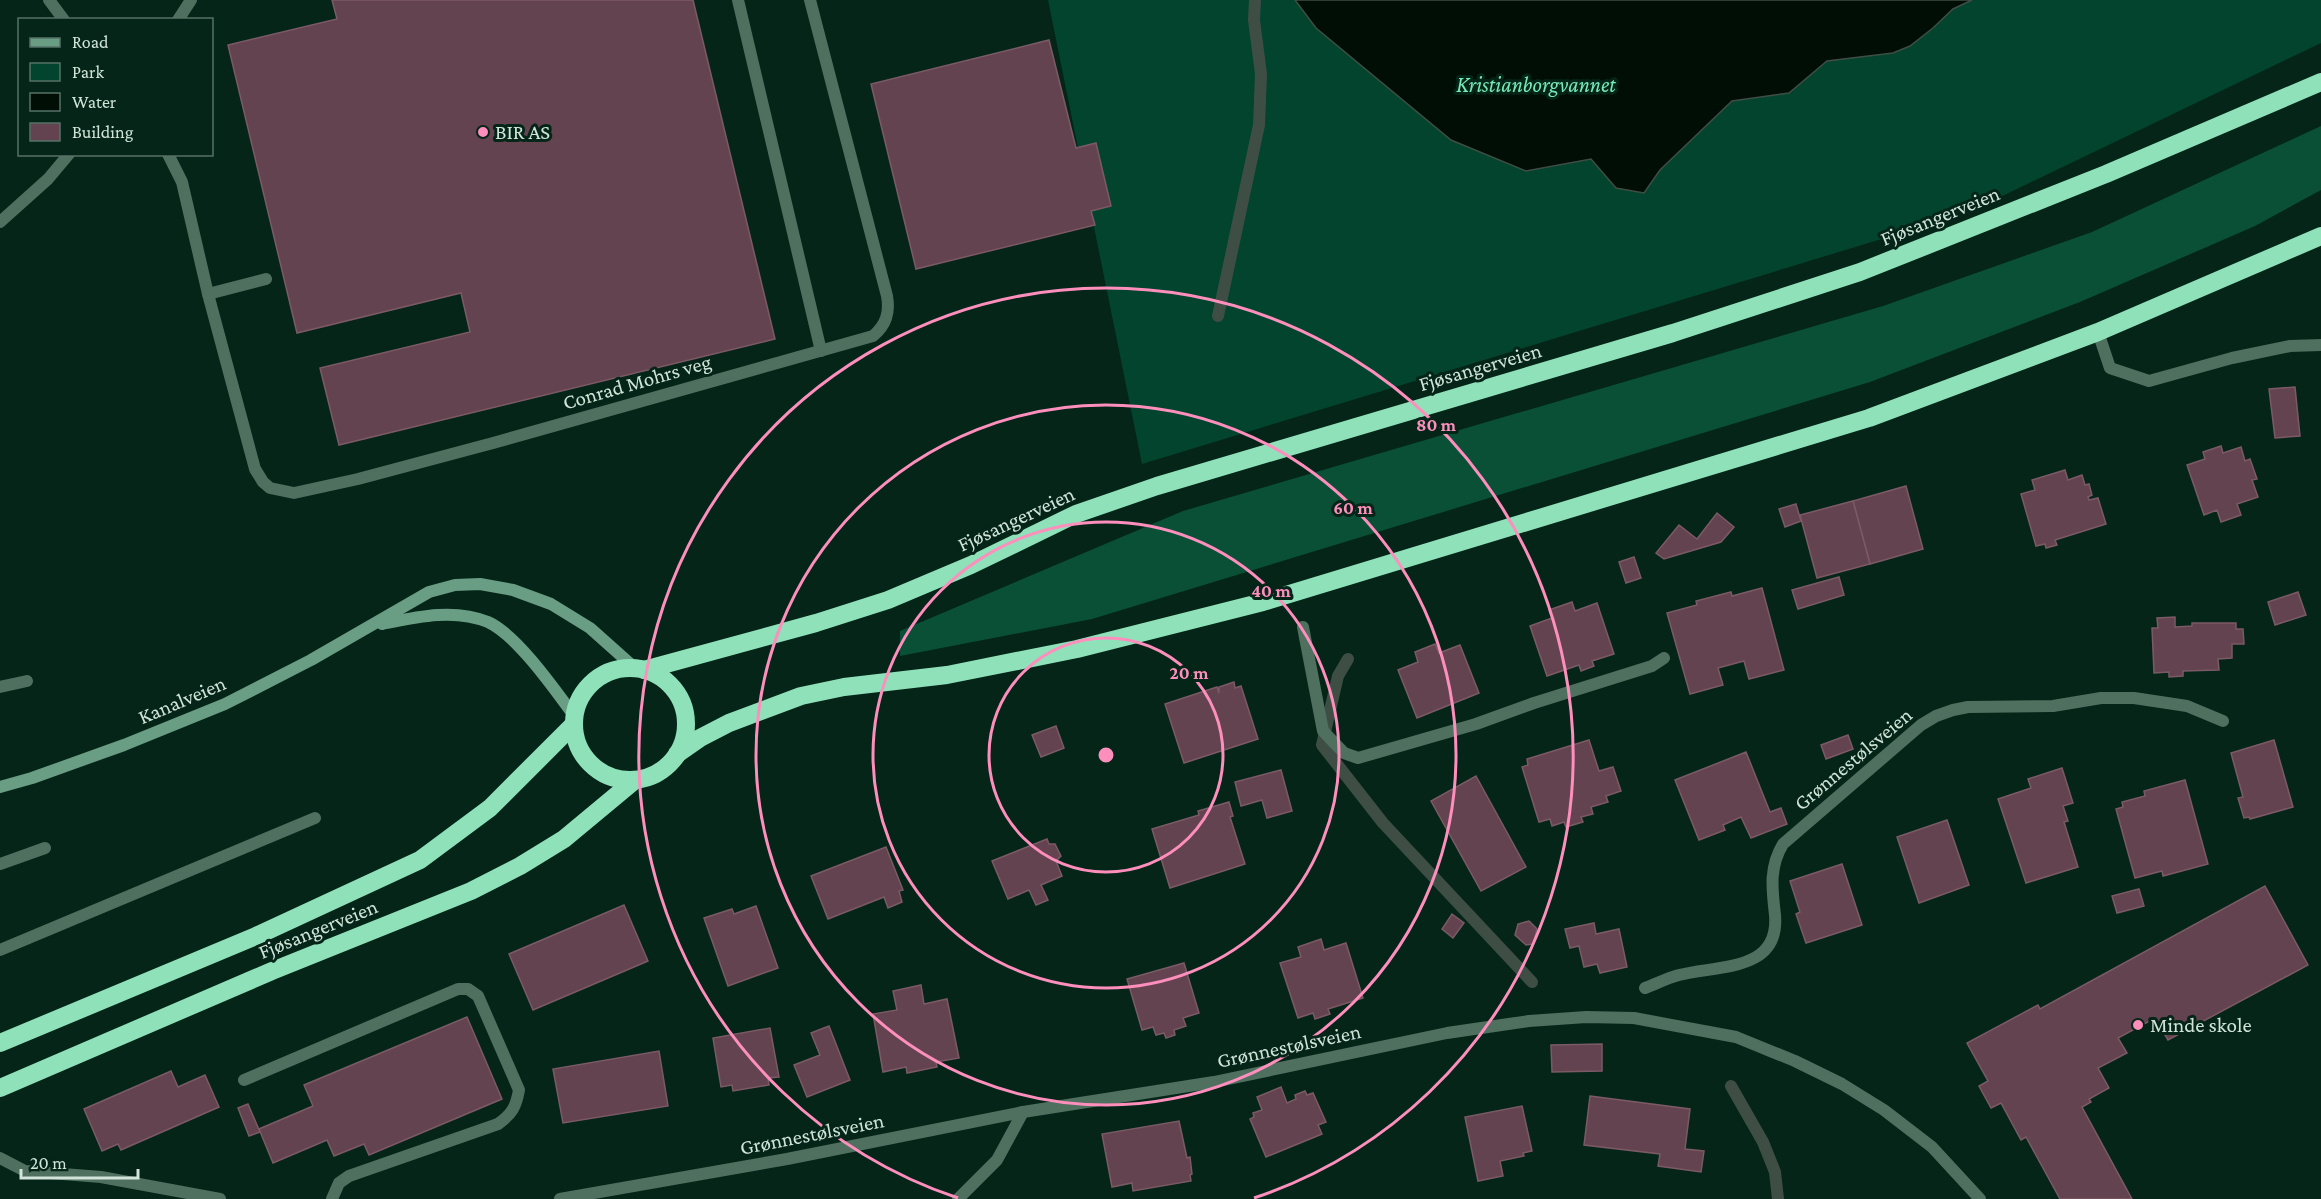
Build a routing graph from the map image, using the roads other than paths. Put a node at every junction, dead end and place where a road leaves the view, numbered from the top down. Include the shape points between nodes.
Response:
1 (49, 0) edge
2 (191, 0) edge
3 (738, 0) edge
4 (810, 0) edge
5 (62, 18) edge
6 (179, 18) edge
7 (2321, 82) edge
8 (67, 156) edge
9 (169, 156) edge
10 (0, 222) edge
11 (2321, 236) edge
12 (266, 279) dead end
13 (208, 294) junction
14 (2098, 332) junction
15 (2321, 345) edge
16 (821, 351) junction
17 (369, 627) junction
18 (1303, 627) dead end
19 (1664, 658) dead end
20 (640, 670) junction
21 (27, 681) dead end
22 (0, 687) edge
23 (575, 721) junction
24 (2223, 721) dead end
25 (677, 754) junction
26 (635, 780) junction
27 (0, 787) edge
28 (315, 818) dead end
29 (45, 848) dead end
30 (0, 864) edge
31 (0, 950) edge
32 (1645, 988) dead end
33 (0, 1043) edge
34 (244, 1080) dead end
35 (0, 1088) edge
36 (1023, 1112) junction
37 (0, 1158) edge
38 (220, 1199) edge
39 (332, 1199) edge
40 (560, 1199) edge
41 (958, 1199) edge
42 (1980, 1199) edge

1 - 5 street
2 - 6 street
3 - 16 street
4 - 16 street, Conrad Mohrs veg via 889,308 886,320 873,336
7 - 20 highway, Fjøsangerveien via 2106,174 1860,272 1673,333 1157,486 1076,514 888,600
8 - 10 street
9 - 13 street, Conrad Mohrs veg via 182,182
11 - 14 highway
12 - 13 street
13 - 16 street, Conrad Mohrs veg via 255,469 270,488 294,493 493,443
14 - 15 street via 2110,368 2149,381 2232,358 2290,346
14 - 25 highway via 1869,418 1263,602 1077,649 947,675 801,696 729,723
17 - 20 main road, Kanalveien via 429,592 480,584 513,590 551,604 590,628
17 - 23 main road, Kanalveien via 422,615 488,622 512,640 544,675
17 - 27 main road, Kanalveien via 225,704 104,752
18 - 19 street via 1323,731 1344,753 1358,758 1476,724 1652,666
20 - 23 highway via 612,672 591,685 578,705
20 - 25 highway via 670,685 684,711 684,741
21 - 22 street
23 - 26 highway via 579,747 592,765 612,776
23 - 33 highway, Fjøsangerveien via 490,808 420,860 256,936
24 - 32 street, Grønnestølsveien via 2187,706 2134,698 2101,698 2054,706 1968,707 1936,716 1893,748 1784,844 1773,867 1776,930 1763,953 1736,965 1678,975
25 - 26 highway via 661,771
26 - 35 highway, Fjøsangerveien via 564,839 471,891
28 - 31 street
29 - 30 street
34 - 39 street via 458,989 468,988 478,996 519,1090 509,1116 498,1124 349,1176 339,1184
36 - 40 street, Grønnestølsveien via 787,1160
36 - 41 street via 997,1160
36 - 42 street, Grønnestølsveien via 1214,1082 1447,1033 1529,1021 1634,1018 1736,1037 1842,1084 1932,1147
37 - 38 street via 25,1171 101,1177

